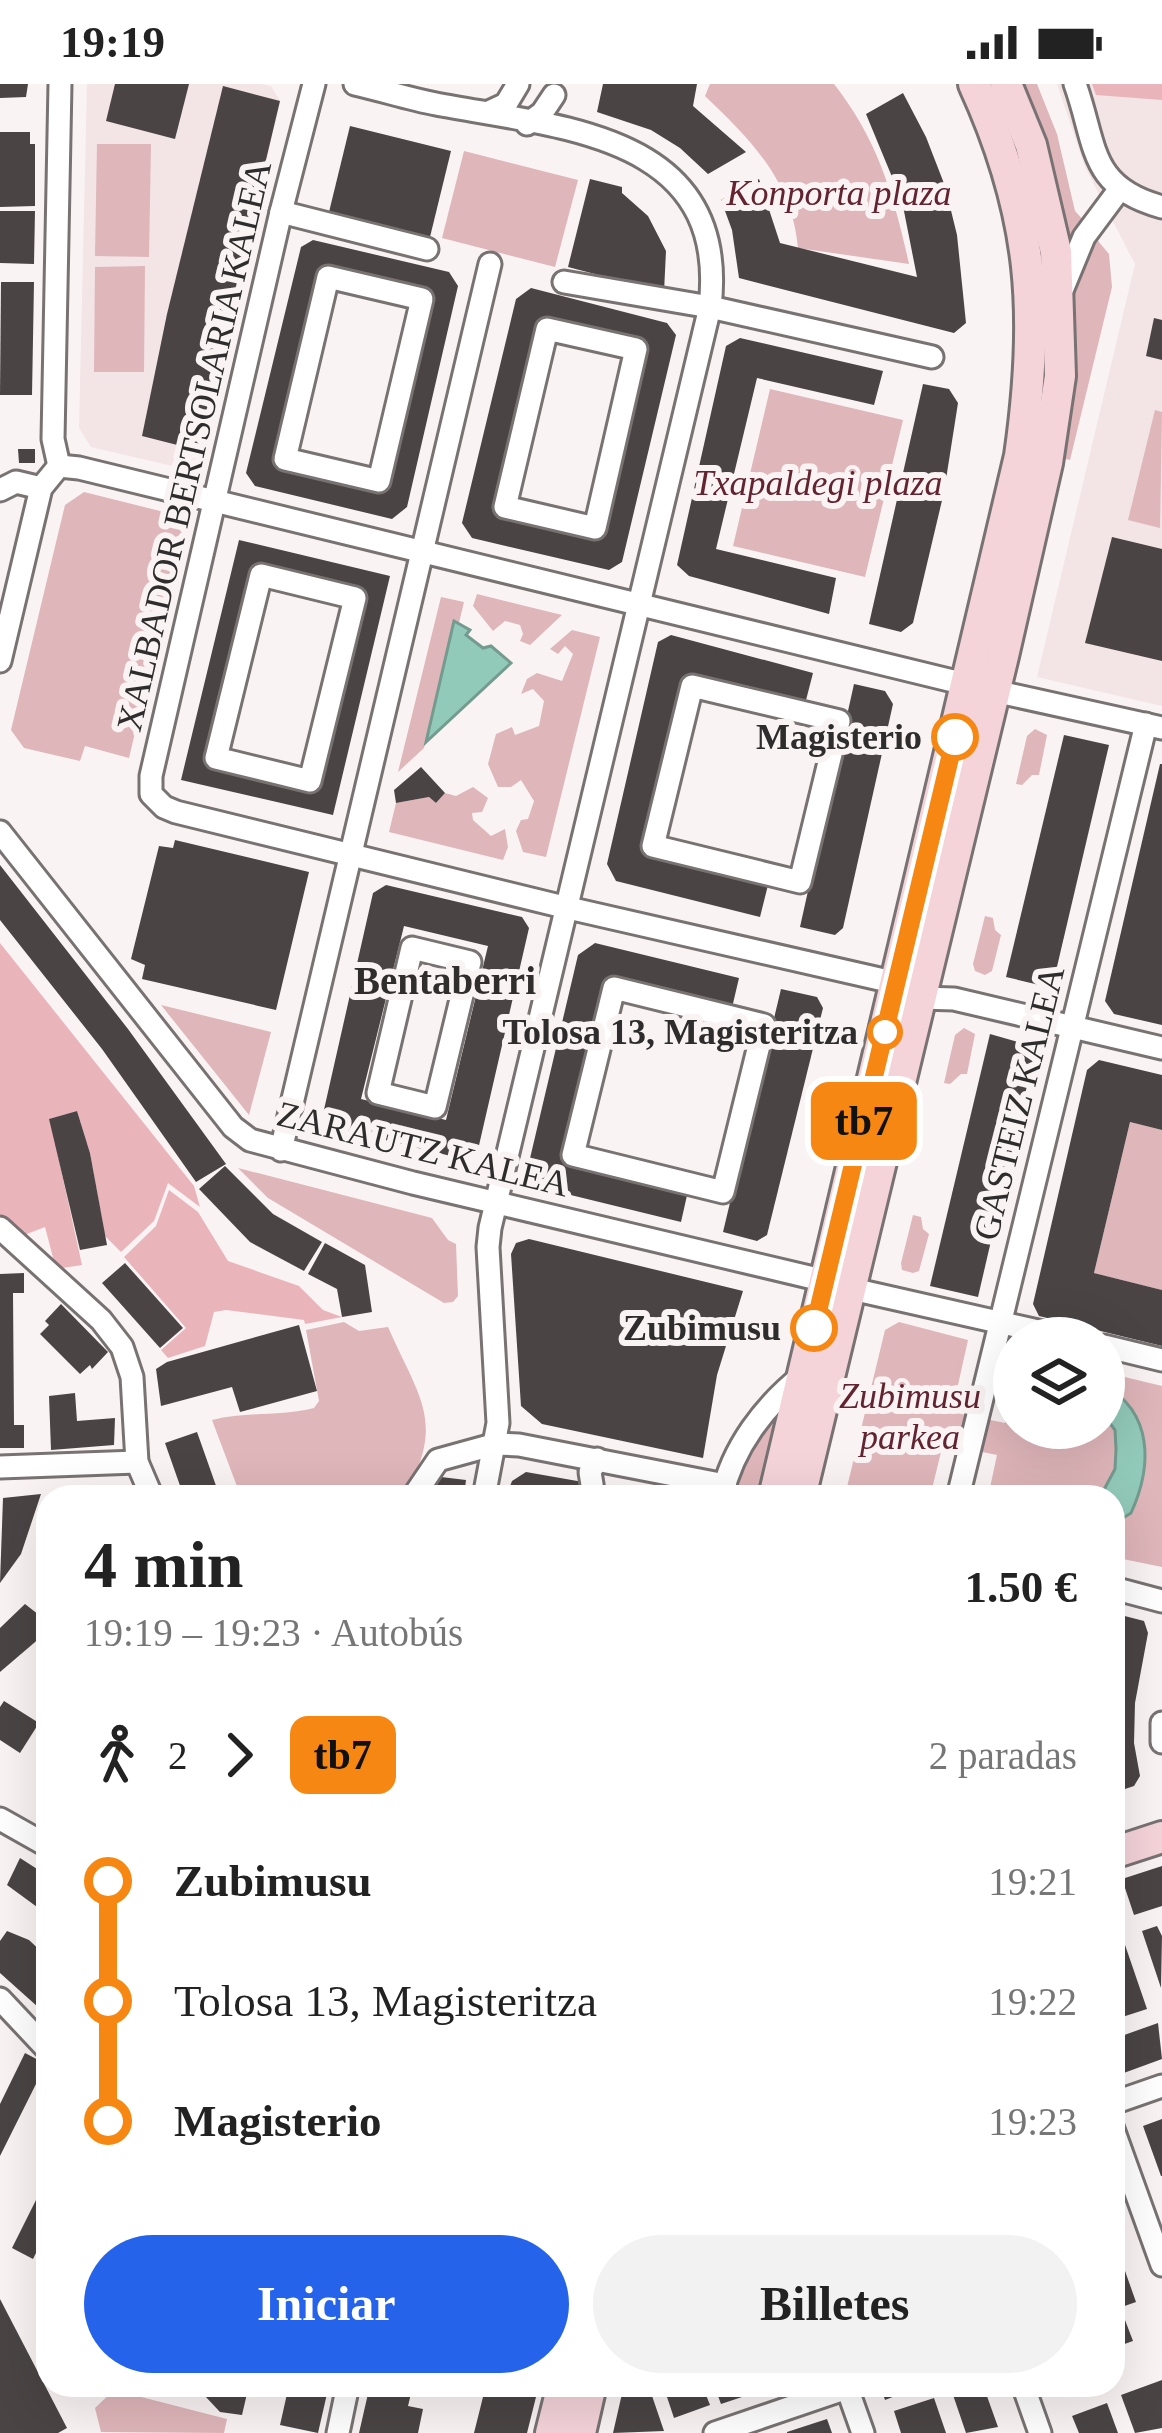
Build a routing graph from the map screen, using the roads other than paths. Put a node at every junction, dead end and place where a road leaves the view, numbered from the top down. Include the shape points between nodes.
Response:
1 (60, 84) edge
2 (314, 84) edge
3 (355, 84) edge
4 (518, 84) edge
5 (974, 84) edge
6 (1006, 84) edge
7 (1075, 84) edge
8 (555, 90) edge
9 (435, 104) junction
10 (489, 112) junction
11 (533, 121) junction
12 (578, 133) junction
13 (1119, 190) junction
14 (1162, 207) edge
15 (281, 212) junction
16 (427, 249) dead end
17 (490, 264) dead end
18 (564, 282) dead end
19 (1060, 296) junction
20 (710, 307) junction
21 (636, 349) joint
22 (932, 357) dead end
23 (58, 466) junction
24 (379, 481) joint
25 (41, 488) junction
26 (0, 490) edge
27 (215, 502) junction
28 (424, 552) junction
29 (639, 604) junction
30 (0, 661) edge
31 (981, 687) junction
32 (1154, 726) edge
33 (310, 782) joint
34 (0, 832) edge
35 (352, 854) junction
36 (800, 882) joint
37 (564, 907) junction
38 (470, 962) joint
39 (909, 991) junction
40 (764, 1024) joint
41 (1071, 1027) junction
42 (1162, 1048) edge
43 (281, 1150) junction
44 (496, 1202) junction
45 (0, 1228) edge
46 (839, 1285) junction
47 (1001, 1317) edge
48 (993, 1319) edge
49 (993, 1350) edge
50 (1125, 1351) edge
51 (1162, 1360) edge
52 (803, 1375) junction
53 (496, 1444) junction
54 (597, 1460) junction
55 (137, 1462) junction
56 (0, 1467) edge
57 (147, 1485) edge
58 (421, 1485) edge
59 (487, 1485) edge
60 (592, 1485) edge
61 (699, 1485) edge
62 (726, 1485) edge
63 (777, 1485) edge
64 (802, 1485) edge
65 (961, 1485) edge
66 (1125, 1591) edge
67 (1162, 1600) edge
68 (1162, 1723) edge
69 (1162, 1742) edge
70 (0, 1819) edge
71 (1162, 1837) edge
72 (36, 1839) edge
73 (1125, 1849) edge
74 (0, 1999) edge
75 (36, 2037) edge
76 (1162, 2086) edge
77 (1125, 2099) edge
78 (1125, 2162) edge
79 (1162, 2265) edge
80 (346, 2397) edge
81 (560, 2397) edge
82 (588, 2397) edge
83 (816, 2397) edge
84 (851, 2397) edge
85 (1027, 2397) edge
86 (338, 2433) edge
87 (551, 2433) edge
88 (580, 2433) edge
89 (715, 2433) edge
90 (863, 2433) edge
91 (1040, 2433) edge

1 - 23 street
2 - 15 street, XALBADOR BERTSOLARIA KALEA
3 - 9 street
4 - 10 street via 506,104
5 - 31 main road via 1016,196 1033,323
6 - 19 main road via 1043,191
7 - 13 street via 1102,168
8 - 11 street
8 - 12 street via 561,118
9 - 10 street
9 - 11 street via 506,128
10 - 11 street
11 - 12 street
12 - 20 street via 647,158 688,197 713,252
13 - 14 street
13 - 19 street via 1074,254
15 - 16 street
15 - 27 street, XALBADOR BERTSOLARIA KALEA
17 - 28 street
18 - 20 street
19 - 31 main road via 1060,376 1047,464
20 - 22 street
20 - 29 street
21 - 21 street via 595,528 506,507 547,329
23 - 25 street
23 - 27 street
24 - 24 street via 285,459 328,277 422,299
25 - 26 street via 16,482
25 - 30 street
27 - 28 street
27 - 35 street, XALBADOR BERTSOLARIA KALEA via 150,786 157,802 176,812
28 - 29 street
28 - 35 street
29 - 31 street
29 - 37 street
31 - 32 street
31 - 39 main road
32 - 41 street, GASTEIZ KALEA
33 - 33 street via 356,598 261,575 216,758
34 - 43 street, ZARAUTZ KALEA via 233,1127
35 - 37 street
35 - 43 street
36 - 36 street via 653,846 692,686 839,721
37 - 39 street
37 - 44 street
38 - 38 street via 435,1107 378,1093 412,948
39 - 41 street
39 - 46 main road
40 - 40 street via 723,1192 573,1155 614,988
41 - 42 street
41 - 47 street, GASTEIZ KALEA
43 - 44 street, ZARAUTZ KALEA
44 - 46 street, ZARAUTZ KALEA
44 - 53 street via 488,1247
45 - 55 street via 122,1347 132,1377
46 - 48 street, ZARAUTZ KALEA
46 - 52 main road
46 - 64 main road
49 - 65 street, GASTEIZ KALEA
50 - 51 street
52 - 62 street via 752,1429
52 - 63 main road
53 - 54 street
53 - 58 street via 438,1460
53 - 59 street
54 - 60 street
54 - 61 street
55 - 56 street
55 - 57 street
66 - 67 street
68 - 69 street
70 - 72 street
71 - 73 main road
74 - 75 street
76 - 77 street
78 - 79 street
80 - 86 street
81 - 87 main road
82 - 88 main road
83 - 89 street
84 - 90 street
85 - 91 street

